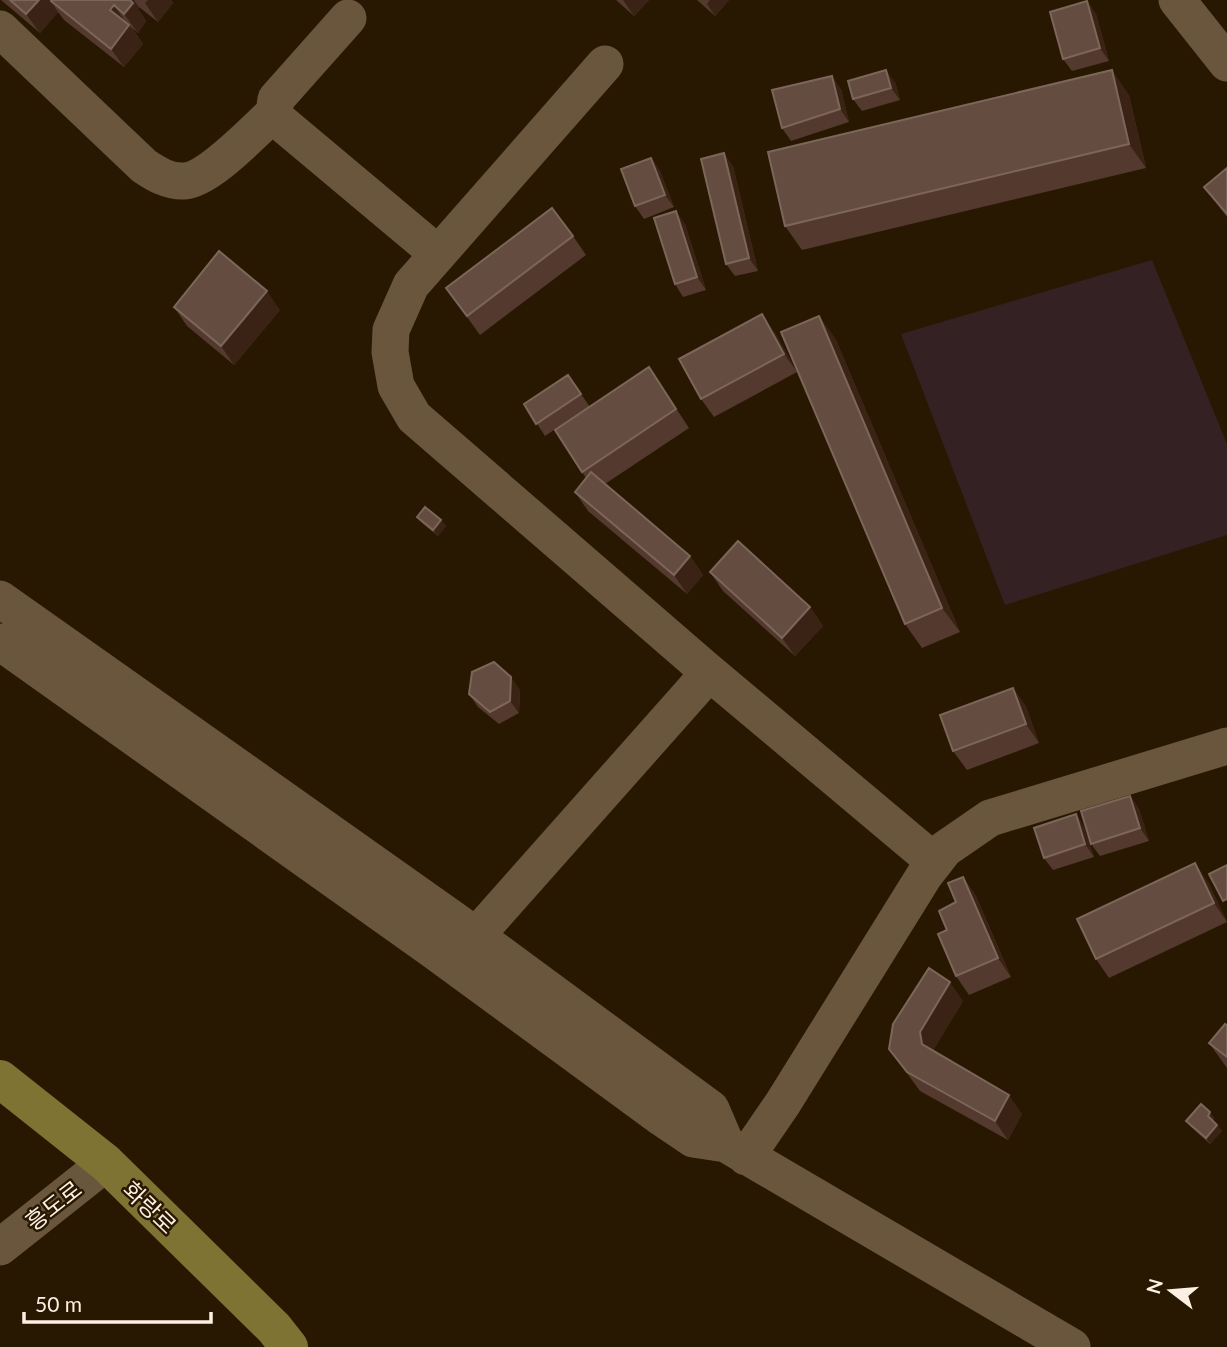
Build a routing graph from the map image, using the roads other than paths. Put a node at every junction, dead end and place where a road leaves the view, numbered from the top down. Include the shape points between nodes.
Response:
1 (1177, 0) edge
2 (348, 18) dead end
3 (0, 29) edge
4 (1227, 63) edge
5 (605, 65) dead end
6 (274, 113) junction
7 (438, 254) junction
8 (2, 604) edge
9 (0, 642) edge
10 (709, 673) junction
11 (1227, 746) edge
12 (935, 862) junction
13 (474, 935) junction
14 (452, 964) junction
15 (0, 1079) edge
16 (736, 1150) junction
17 (106, 1163) junction
18 (0, 1247) edge
19 (289, 1347) edge
20 (1072, 1347) edge

1 - 4 street
2 - 6 street via 276,99
3 - 6 street via 144,166 172,180 201,176
5 - 7 street
6 - 7 street
7 - 10 street via 411,285 391,330 391,370 404,402 414,417
8 - 13 street
9 - 14 street
10 - 12 street
10 - 13 street
11 - 12 street via 990,818 965,832
12 - 16 street
13 - 14 street
13 - 16 street via 711,1109
14 - 16 street via 693,1139
15 - 17 main road, 화랑로
16 - 20 street
17 - 18 street, 흥도로
17 - 19 main road, 화랑로

